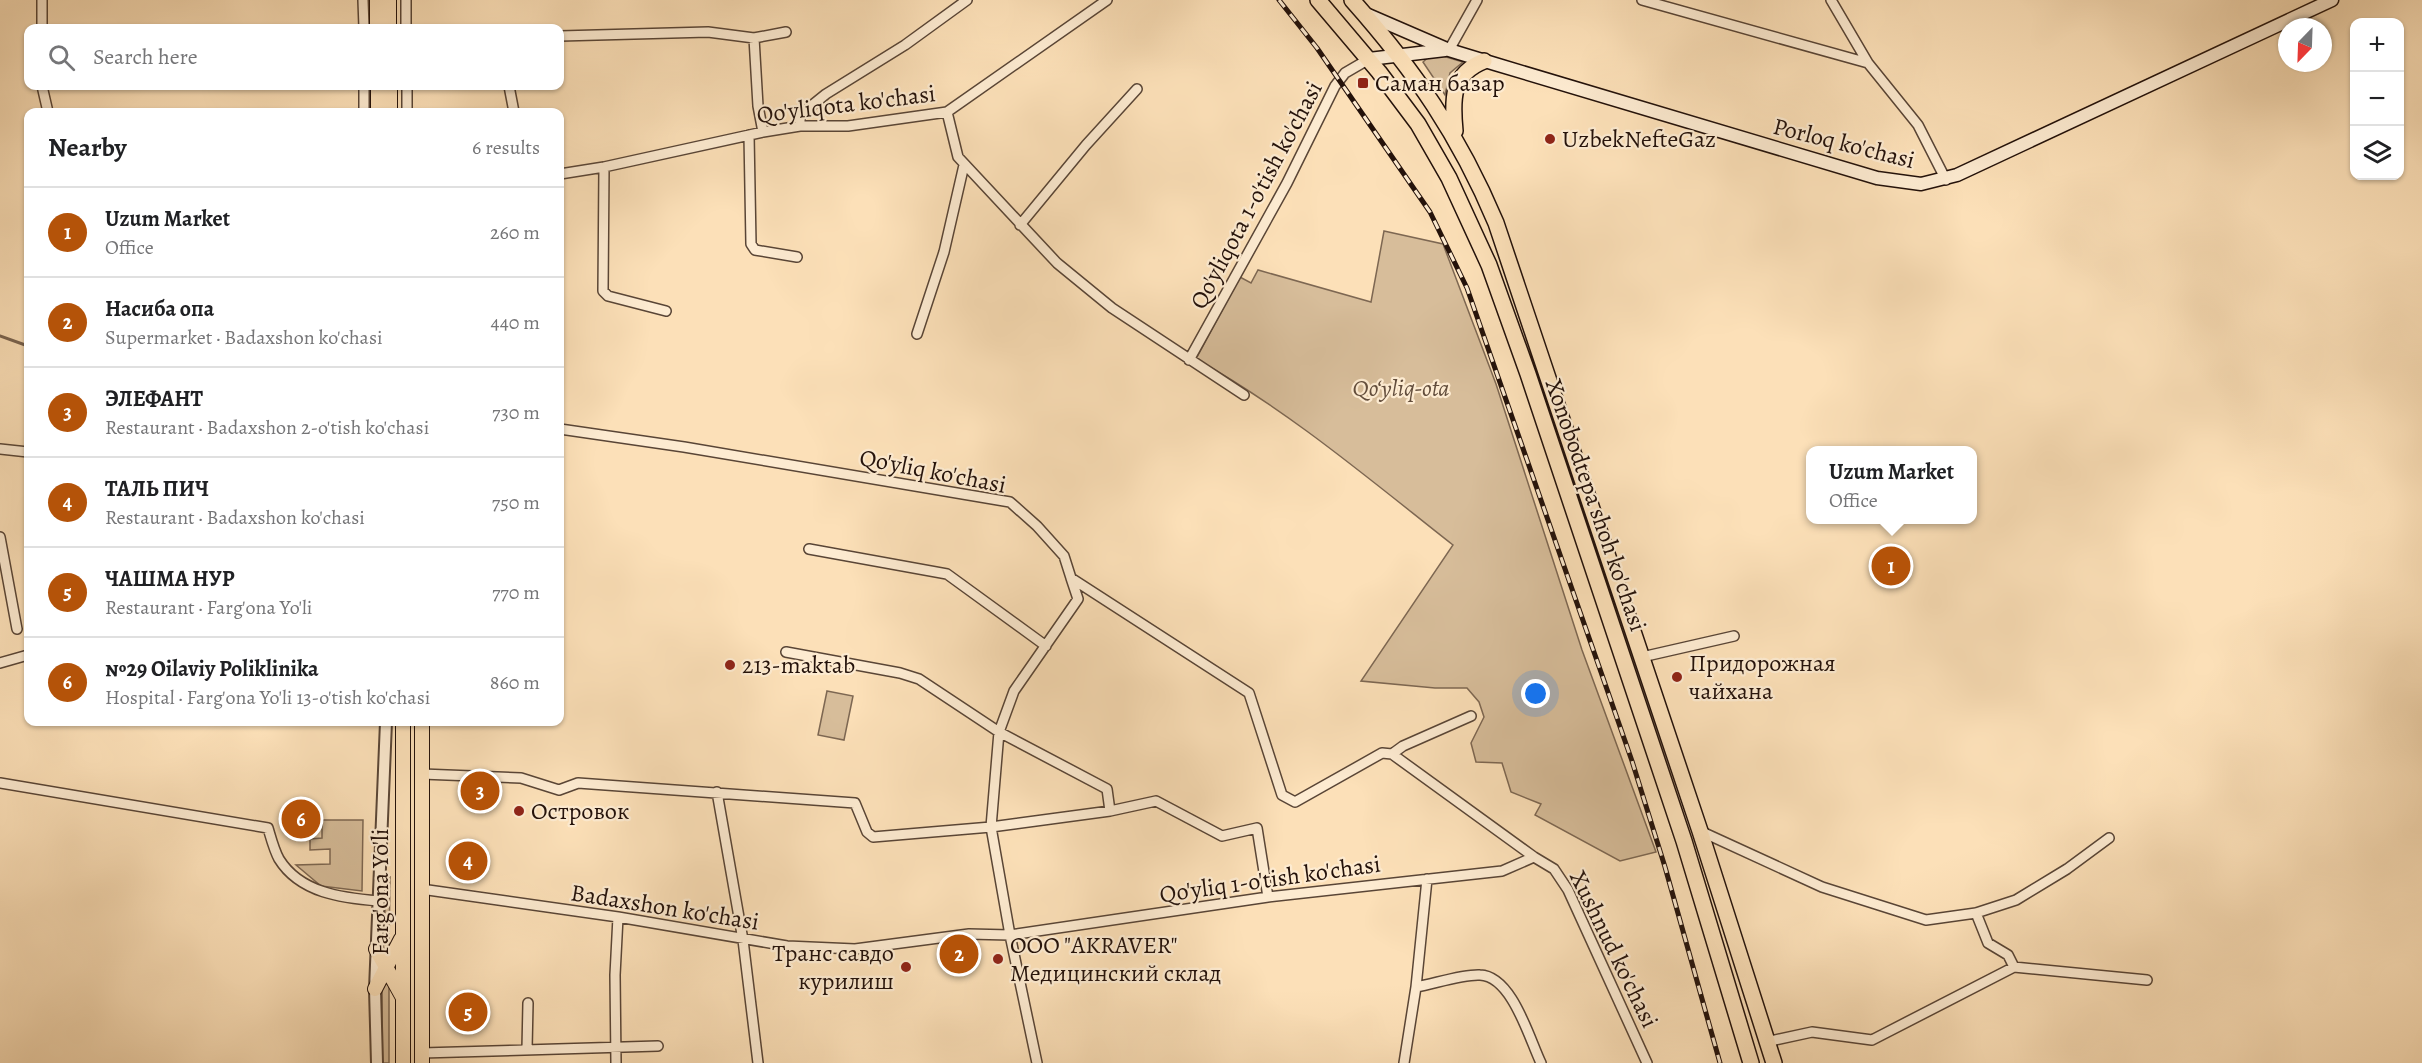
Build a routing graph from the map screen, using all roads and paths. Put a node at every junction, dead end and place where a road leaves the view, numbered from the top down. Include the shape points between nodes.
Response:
1 (42, 0) edge
2 (363, 0) edge
3 (377, 0) edge
4 (388, 0) edge
5 (406, 0) edge
6 (968, 0) edge
7 (1107, 0) edge
8 (1318, 0) edge
9 (1352, 0) edge
10 (1477, 0) edge
11 (1642, 0) edge
12 (1831, 0) edge
13 (2332, 0) edge
14 (1363, 13) junction
15 (42, 24) edge
16 (364, 24) edge
17 (377, 24) edge
18 (389, 24) edge
19 (406, 24) edge
20 (786, 32) dead end
21 (564, 36) edge
22 (754, 38) junction
23 (1449, 50) junction
24 (1400, 57) junction
25 (1369, 59) junction
26 (1484, 61) junction
27 (1868, 63) junction
28 (1137, 89) dead end
29 (43, 90) edge
30 (364, 90) edge
31 (378, 90) edge
32 (390, 90) edge
33 (407, 90) edge
34 (510, 90) edge
35 (47, 108) edge
36 (364, 108) edge
37 (378, 108) edge
38 (390, 108) edge
39 (407, 108) edge
40 (513, 108) edge
41 (947, 112) junction
42 (800, 126) junction
43 (763, 132) junction
44 (749, 135) junction
45 (1456, 137) junction
46 (964, 165) junction
47 (604, 167) junction
48 (564, 173) edge
49 (1946, 180) junction
50 (1020, 225) junction
51 (797, 257) dead end
52 (666, 311) dead end
53 (916, 334) dead end
54 (1189, 360) junction
55 (1244, 395) dead end
56 (564, 430) edge
57 (0, 449) edge
58 (24, 452) edge
59 (0, 537) edge
60 (810, 549) dead end
61 (1071, 578) junction
62 (17, 629) dead end
63 (1734, 636) dead end
64 (1046, 646) junction
65 (786, 652) dead end
66 (24, 656) edge
67 (1642, 657) junction
68 (1624, 662) junction
69 (0, 663) edge
70 (1471, 716) dead end
71 (386, 726) edge
72 (403, 726) edge
73 (422, 726) edge
74 (999, 732) junction
75 (1393, 753) junction
76 (422, 774) junction
77 (0, 783) edge
78 (717, 792) junction
79 (1110, 811) junction
80 (991, 827) junction
81 (1701, 831) junction
82 (2109, 838) dead end
83 (1534, 857) junction
84 (1426, 879) junction
85 (421, 889) junction
86 (1268, 897) junction
87 (379, 901) junction
88 (1976, 913) junction
89 (618, 917) junction
90 (1010, 935) junction
91 (402, 937) junction
92 (743, 940) junction
93 (376, 949) junction
94 (384, 967) junction
95 (2014, 967) junction
96 (2146, 980) dead end
97 (1416, 987) junction
98 (375, 989) junction
99 (402, 996) junction
100 (528, 1003) dead end
101 (1766, 1041) junction
102 (658, 1046) dead end
103 (615, 1047) junction
104 (527, 1049) junction
105 (423, 1060) edge
106 (377, 1063) edge
107 (403, 1063) edge
108 (616, 1063) edge
109 (758, 1063) edge
110 (1037, 1063) edge
111 (1404, 1063) edge
112 (1541, 1063) edge
113 (1647, 1063) edge
114 (1751, 1063) edge
115 (1774, 1063) edge

1 - 15 street
2 - 16 street
3 - 17 main road
4 - 18 main road
5 - 19 street
6 - 42 street via 826,94 800,116
7 - 41 street, Qo'yliqota ko'chasi
8 - 25 highway, Xonobodtepa shoh ko'chasi
9 - 14 highway, Xonobodtepa shoh ko'chasi
10 - 23 street
11 - 27 street
12 - 27 street
13 - 49 main road, Porloq ko'chasi
14 - 23 main road, Porloq ko'chasi
14 - 24 highway, Xonobodtepa shoh ko'chasi
20 - 22 street
21 - 22 street via 708,32
22 - 43 street
23 - 24 main road
23 - 26 main road, Porloq ko'chasi
24 - 25 main road
24 - 45 highway, Xonobodtepa shoh ko'chasi
25 - 54 street, Qo'yliqota 1-o'tish ko'chasi via 1357,64 1336,84 1287,183
25 - 68 highway, Xonobodtepa shoh ko'chasi via 1429,143 1482,248
26 - 45 highway via 1464,73 1456,86
26 - 49 main road, Porloq ko'chasi via 1886,180 1921,184
27 - 49 street via 1918,125
28 - 50 street
29 - 35 street
30 - 36 street
31 - 37 main road
32 - 38 main road
33 - 39 street
34 - 40 street
41 - 42 street, Qo'yliqota ko'chasi via 848,126
41 - 46 street via 958,157
42 - 43 street, Qo'yliqota ko'chasi
43 - 44 street, Qo'yliqota ko'chasi
44 - 47 street, Qo'yliqota ko'chasi
44 - 51 street via 751,244 755,250
45 - 67 highway, Xonobodtepa shoh ko'chasi via 1496,223
46 - 50 street
46 - 53 street via 944,252
47 - 48 street, Qo'yliqota ko'chasi
47 - 52 street via 603,291 608,296
50 - 54 street via 1077,281
54 - 55 street
56 - 61 street, Qo'yliq ko'chasi via 1010,502 1064,556
57 - 58 street
59 - 62 street
60 - 64 street via 946,573
61 - 64 street, Qo'yliq ko'chasi via 1078,599
61 - 75 street via 1250,693 1282,795 1295,802 1382,753
63 - 67 street
64 - 74 street via 1014,691
65 - 74 street via 919,679
66 - 69 street
67 - 68 highway
67 - 81 highway, Xonobodtepa shoh ko'chasi
68 - 114 highway, Xonobodtepa shoh ko'chasi via 1684,841
70 - 75 street
71 - 87 street
72 - 91 main road, Farg'ona Yo'li
73 - 76 main road, Farg'ona Yo'li
74 - 79 street via 1107,789
74 - 80 street
75 - 83 street, Xushnud ko'chasi
76 - 78 street via 521,778 559,790 578,783
76 - 85 main road, Farg'ona Yo'li
77 - 87 street via 268,828 278,858 295,880 319,891
78 - 80 street via 855,802 867,832 873,837
78 - 92 street
79 - 80 street
79 - 86 street via 1156,801 1222,837 1257,828
80 - 90 street
81 - 88 street via 1822,887 1926,920
81 - 101 highway, Xonobodtepa shoh ko'chasi
82 - 88 street via 2016,900
83 - 84 street, Qo'yliq 1-o'tish ko'chasi via 1502,871
83 - 113 street, Xushnud ko'chasi via 1554,869 1568,891
84 - 86 street, Qo'yliq 1-o'tish ko'chasi
84 - 97 street
85 - 89 street, Badaxshon ko'chasi
85 - 105 main road, Farg'ona Yo'li
86 - 90 street, Qo'yliq 1-o'tish ko'chasi
87 - 93 street
88 - 95 street via 1988,943 2008,955
89 - 92 street, Badaxshon ko'chasi
89 - 103 street
90 - 92 street, Badaxshon ko'chasi via 969,934 855,949
90 - 110 street
91 - 94 main road
91 - 99 main road, Farg'ona Yo'li
92 - 109 street
93 - 94 main road
93 - 98 street
94 - 98 main road
94 - 99 main road
95 - 96 street
95 - 101 street via 1872,1040 1812,1032
97 - 111 street
97 - 112 street via 1480,975 1500,981
98 - 106 street
99 - 107 main road, Farg'ona Yo'li
100 - 104 street
101 - 115 highway, Xonobodtepa shoh ko'chasi
102 - 103 street
103 - 104 street
103 - 108 street
104 - 105 street

